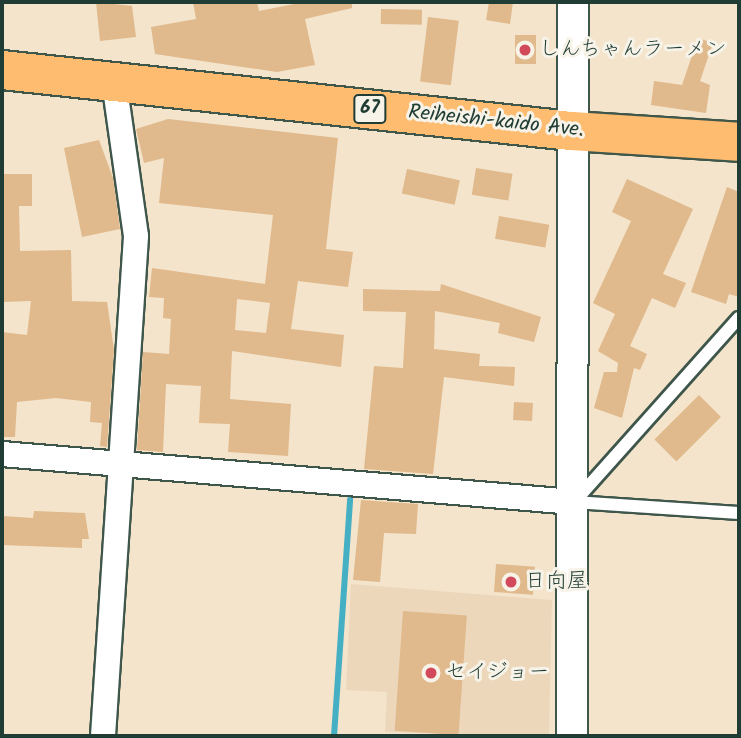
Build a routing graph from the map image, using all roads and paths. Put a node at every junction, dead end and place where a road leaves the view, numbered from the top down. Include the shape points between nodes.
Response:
1 (573, 2) edge
2 (2, 70) edge
3 (114, 81) junction
4 (571, 131) junction
5 (739, 142) edge
6 (739, 317) edge
7 (2, 454) edge
8 (123, 466) junction
9 (574, 502) junction
10 (739, 513) edge
11 (103, 736) edge
12 (572, 736) edge

1 - 4 street
2 - 3 main road, Reiheishi-kaido Ave. / 67
3 - 4 main road, Reiheishi-kaido Ave. / 67
3 - 8 street via 136,236
4 - 5 main road, Reiheishi-kaido Ave. / 67
4 - 9 street
6 - 9 lane
7 - 8 street
8 - 9 street
8 - 11 street
9 - 10 lane
9 - 12 street

